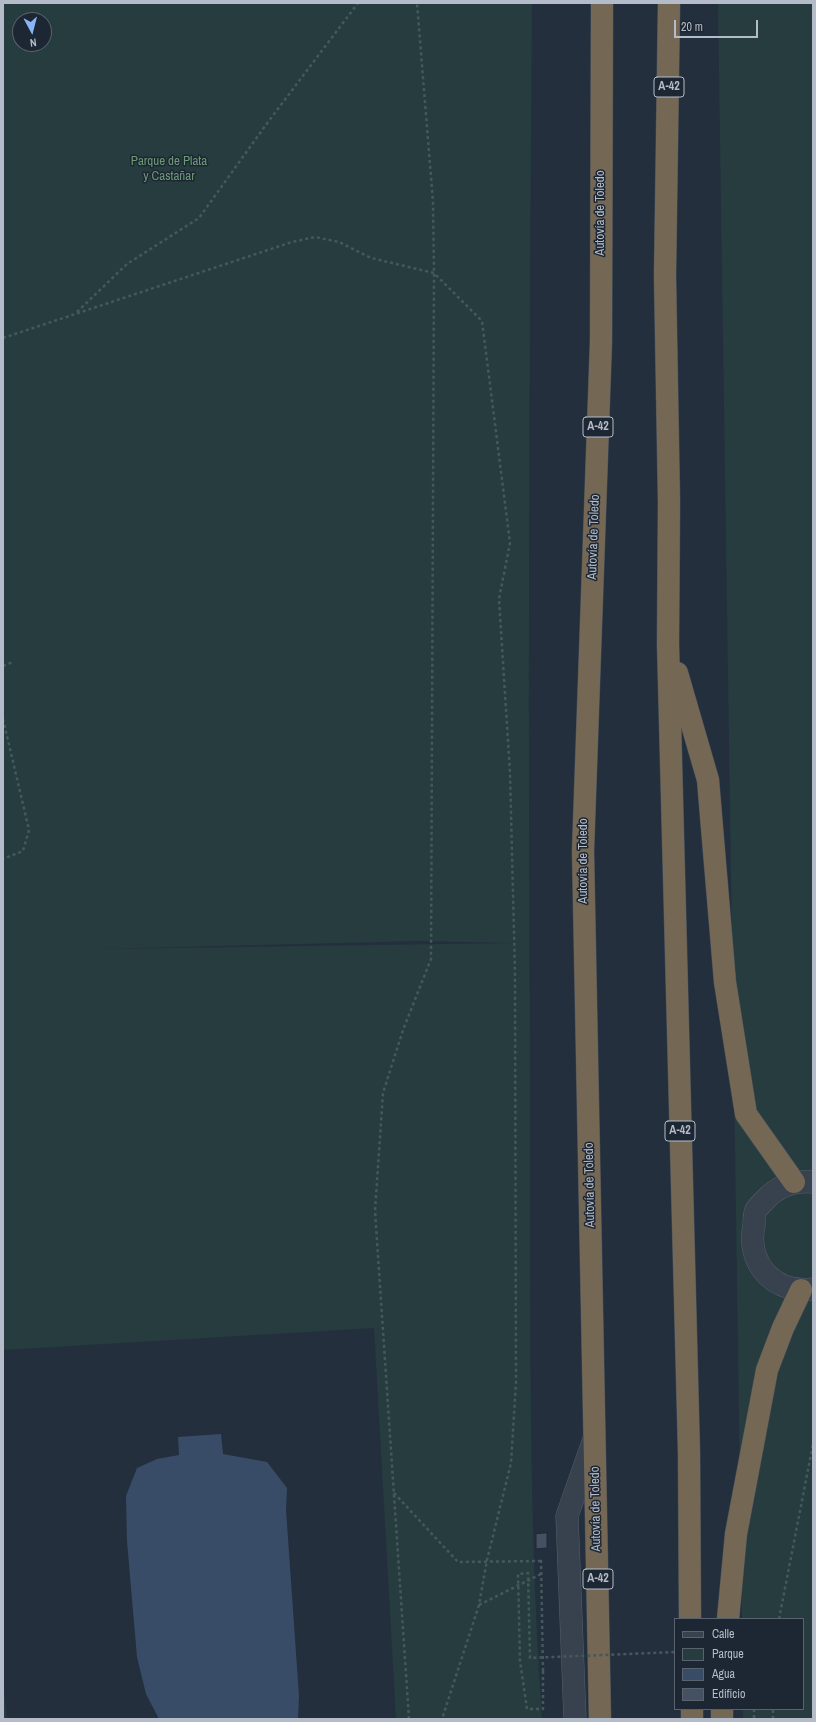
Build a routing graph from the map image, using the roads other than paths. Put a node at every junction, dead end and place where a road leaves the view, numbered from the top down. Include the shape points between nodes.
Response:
1 (602, 3) edge
2 (669, 3) edge
3 (668, 644) junction
4 (804, 1182) edge
5 (807, 1290) edge
6 (595, 1438) junction
7 (690, 1618) edge
8 (728, 1618) edge
9 (575, 1719) edge
10 (600, 1719) edge

1 - 6 highway, Autovía de Toledo / A-42 via 601,341 583,851
2 - 3 highway, A-42 via 665,276 670,502
3 - 4 highway via 708,780 725,982 746,1114
3 - 7 highway, A-42
4 - 5 street via 772,1191 756,1210 751,1238 756,1260 769,1277 784,1287
5 - 8 highway via 783,1328 767,1370 736,1534
6 - 9 street via 567,1516
6 - 10 highway, Autovía de Toledo / A-42

